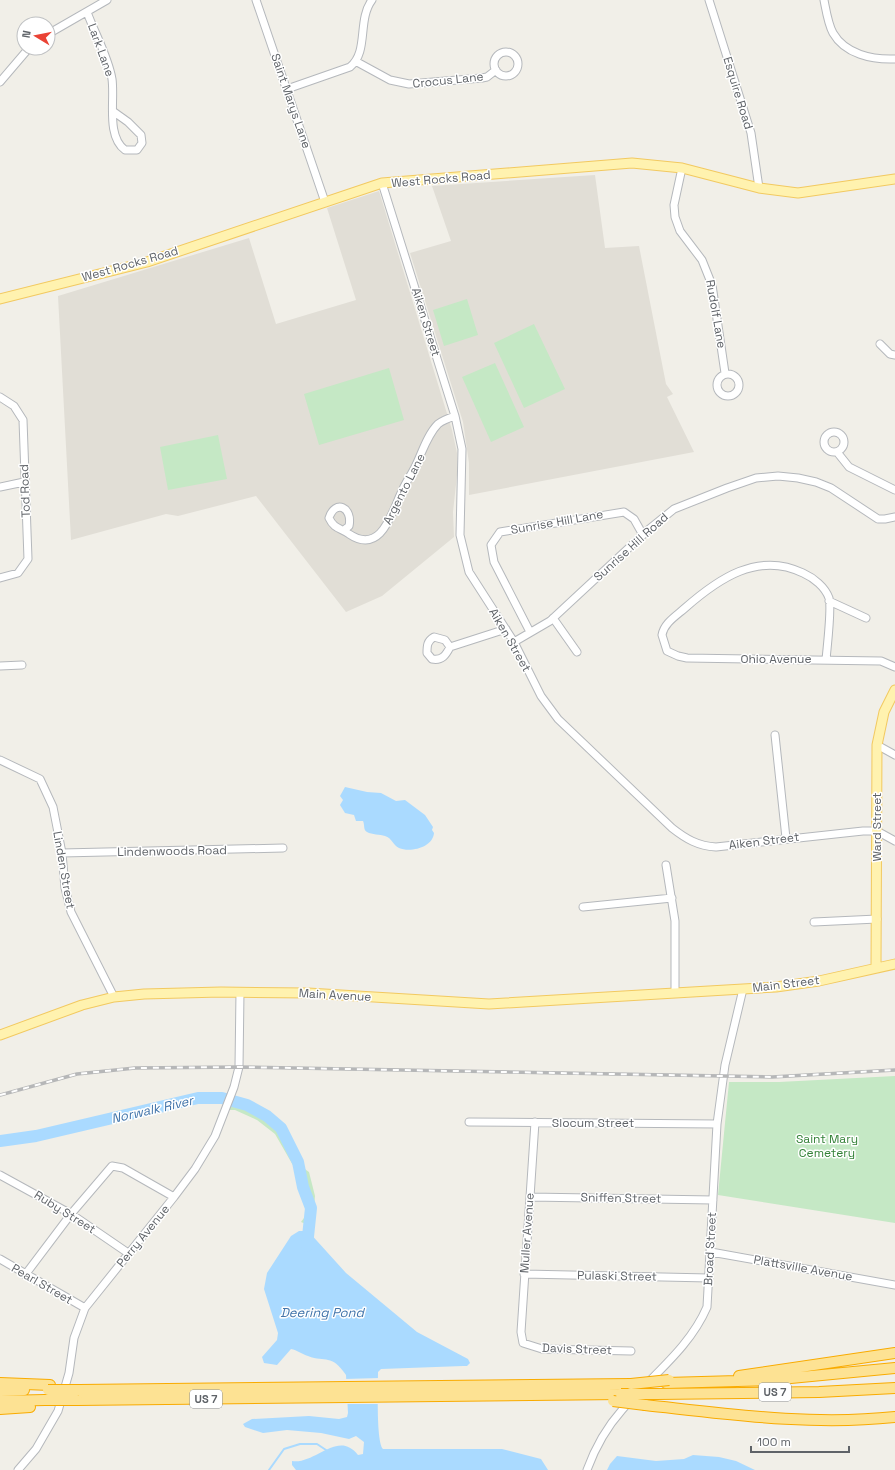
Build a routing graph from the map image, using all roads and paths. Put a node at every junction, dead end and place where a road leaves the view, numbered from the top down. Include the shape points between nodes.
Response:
1 (107, 0) edge
2 (256, 0) edge
3 (372, 0) edge
4 (709, 0) edge
5 (824, 0) edge
6 (87, 12) junction
7 (56, 29) edge
8 (22, 56) edge
9 (895, 59) edge
10 (357, 62) junction
11 (496, 70) dead end
12 (0, 82) edge
13 (287, 89) junction
14 (114, 112) junction
15 (682, 168) junction
16 (895, 179) edge
17 (382, 183) junction
18 (759, 188) junction
19 (325, 202) junction
20 (0, 299) edge
21 (880, 344) dead end
22 (895, 355) edge
23 (725, 374) dead end
24 (0, 397) edge
25 (455, 416) junction
26 (837, 452) dead end
27 (24, 482) junction
28 (0, 487) edge
29 (895, 490) edge
30 (895, 516) edge
31 (344, 530) dead end
32 (643, 535) junction
33 (0, 578) edge
34 (829, 601) junction
35 (553, 618) junction
36 (866, 618) dead end
37 (506, 629) junction
38 (530, 632) junction
39 (514, 642) junction
40 (450, 647) dead end
41 (577, 652) dead end
42 (826, 660) junction
43 (22, 665) dead end
44 (0, 666) edge
45 (895, 667) edge
46 (895, 690) edge
47 (775, 735) dead end
48 (877, 745) junction
49 (895, 755) edge
50 (0, 760) edge
51 (877, 831) junction
52 (786, 838) junction
53 (895, 841) edge
54 (283, 848) dead end
55 (62, 853) junction
56 (666, 865) dead end
57 (672, 898) junction
58 (583, 907) dead end
59 (877, 919) junction
60 (814, 922) dead end
61 (895, 964) edge
62 (876, 968) junction
63 (743, 989) junction
64 (240, 992) junction
65 (675, 993) junction
66 (114, 997) junction
67 (0, 1035) edge
68 (469, 1122) dead end
69 (535, 1122) junction
70 (717, 1124) junction
71 (0, 1175) edge
72 (174, 1197) junction
73 (530, 1197) junction
74 (713, 1200) junction
75 (71, 1214) junction
76 (711, 1252) junction
77 (128, 1253) junction
78 (0, 1259) edge
79 (524, 1274) junction
80 (24, 1275) junction
81 (709, 1278) junction
82 (895, 1284) edge
83 (85, 1308) junction
84 (523, 1343) joint
85 (631, 1351) dead end
86 (895, 1353) edge
87 (895, 1368) edge
88 (667, 1382) junction
89 (0, 1383) edge
90 (49, 1387) junction
91 (895, 1388) edge
92 (0, 1391) edge
93 (387, 1391) junction
94 (334, 1392) junction
95 (78, 1395) junction
96 (617, 1398) junction
97 (0, 1401) edge
98 (44, 1403) junction
99 (0, 1409) edge
100 (895, 1417) edge
101 (18, 1470) edge
102 (587, 1470) edge

1 - 6 street
2 - 13 street, Saint Marys Lane
3 - 10 street via 363,18
4 - 18 street, Esquire Road via 751,133
5 - 9 street via 832,31 839,41 866,57
6 - 7 street
6 - 14 street, Lark Lane via 109,68
8 - 12 street
10 - 11 street, Crocus Lane via 390,80 409,84 482,78 488,77
10 - 13 street via 350,67
13 - 19 street, Saint Marys Lane
14 - 14 street, Lark Lane via 113,124 118,143 125,150 137,150 142,143 141,134
15 - 17 main road, West Rocks Road via 632,163
15 - 18 main road, West Rocks Road
15 - 23 street, Rudolf Lane via 674,205 676,217 680,231 702,260 712,285
16 - 18 main road, West Rocks Road via 798,193
17 - 19 main road, West Rocks Road
17 - 25 street, Aiken Street
19 - 20 main road, West Rocks Road via 147,262
21 - 22 street via 890,354
24 - 27 street, Tod Road via 14,406 22,420
25 - 31 street, Argento Lane via 442,421 431,435 402,490 387,526 368,540 360,540
25 - 37 street, Aiken Street via 462,449 460,535 469,572
26 - 29 street via 849,467
27 - 28 street
27 - 33 street, Tod Road via 28,559 18,573
30 - 32 street, Sunrise Hill Road via 878,518 831,488 816,482 778,476 756,478 674,509
32 - 35 street, Sunrise Hill Road
32 - 38 street, Sunrise Hill Lane via 634,519 624,512 500,532 491,546 494,562
34 - 36 street
34 - 42 street
34 - 42 street, Ohio Avenue via 821,585 797,570 768,566 746,569 721,579 689,604 663,632 663,641 670,653 687,658
35 - 38 street, Sunrise Hill Road
35 - 41 street
37 - 39 street, Aiken Street
37 - 40 street
38 - 39 street, Sunrise Hill Road
39 - 52 street, Aiken Street via 541,696 558,719 681,835 692,842 709,846
42 - 45 street, Ohio Avenue via 881,661
43 - 44 street
46 - 48 main road, Ward Street via 884,712
47 - 52 street
48 - 49 street
48 - 51 main road, Ward Street
50 - 55 street, Linden Street via 40,779 53,807
51 - 52 street, Aiken Street
51 - 53 street
51 - 59 main road, Ward Street
54 - 55 street, Lindenwoods Road
55 - 66 street, Linden Street via 65,888 71,912
56 - 57 street
57 - 58 street
57 - 65 street via 675,921
59 - 60 street
59 - 62 main road, Ward Street
61 - 62 main road, Main Street
62 - 63 main road, Main Street via 807,983
63 - 65 main road, Main Street
63 - 70 street, Broad Street via 725,1065
64 - 65 main road, Main Avenue via 313,993 489,1004
64 - 66 main road, Main Avenue
64 - 72 street, Perry Avenue via 240,1067 234,1087 215,1136
66 - 67 main road, Main Avenue via 82,1005
68 - 69 street, Slocum Street
69 - 70 street, Slocum Street
69 - 73 street, Muller Avenue
70 - 74 street, Broad Street
71 - 75 street, Ruby Street
72 - 75 street via 123,1168 112,1166
72 - 77 street, Perry Avenue
73 - 74 street, Sniffen Street
73 - 79 street, Muller Avenue
74 - 76 street, Broad Street
75 - 77 street, Ruby Street
75 - 80 street
76 - 81 street, Broad Street
76 - 82 street, Plattsville Avenue
77 - 83 street, Perry Avenue
78 - 80 street, Pearl Street
79 - 81 street, Pulaski Street
79 - 84 street, Muller Avenue via 521,1332
80 - 83 street, Pearl Street
81 - 102 street, Broad Street via 707,1307 700,1324 688,1341 606,1430
83 - 101 street, Perry Avenue via 74,1338 69,1372 58,1412 36,1449
84 - 85 street, Davis Street via 542,1349
86 - 88 highway via 741,1375
87 - 88 highway, US 7 via 756,1381
88 - 93 highway, US 7, bridge
89 - 90 highway
90 - 92 highway
90 - 95 highway
91 - 96 highway, US 7, bridge via 819,1392 656,1394
93 - 94 highway, US 7
93 - 96 highway, US 7 via 527,1400
94 - 95 highway, US 7 via 172,1399
94 - 95 highway, US 7 via 110,1389
95 - 98 highway, US 7, bridge
96 - 100 highway, bridge via 645,1405 808,1421 858,1421
97 - 98 highway, US 7
98 - 99 highway

